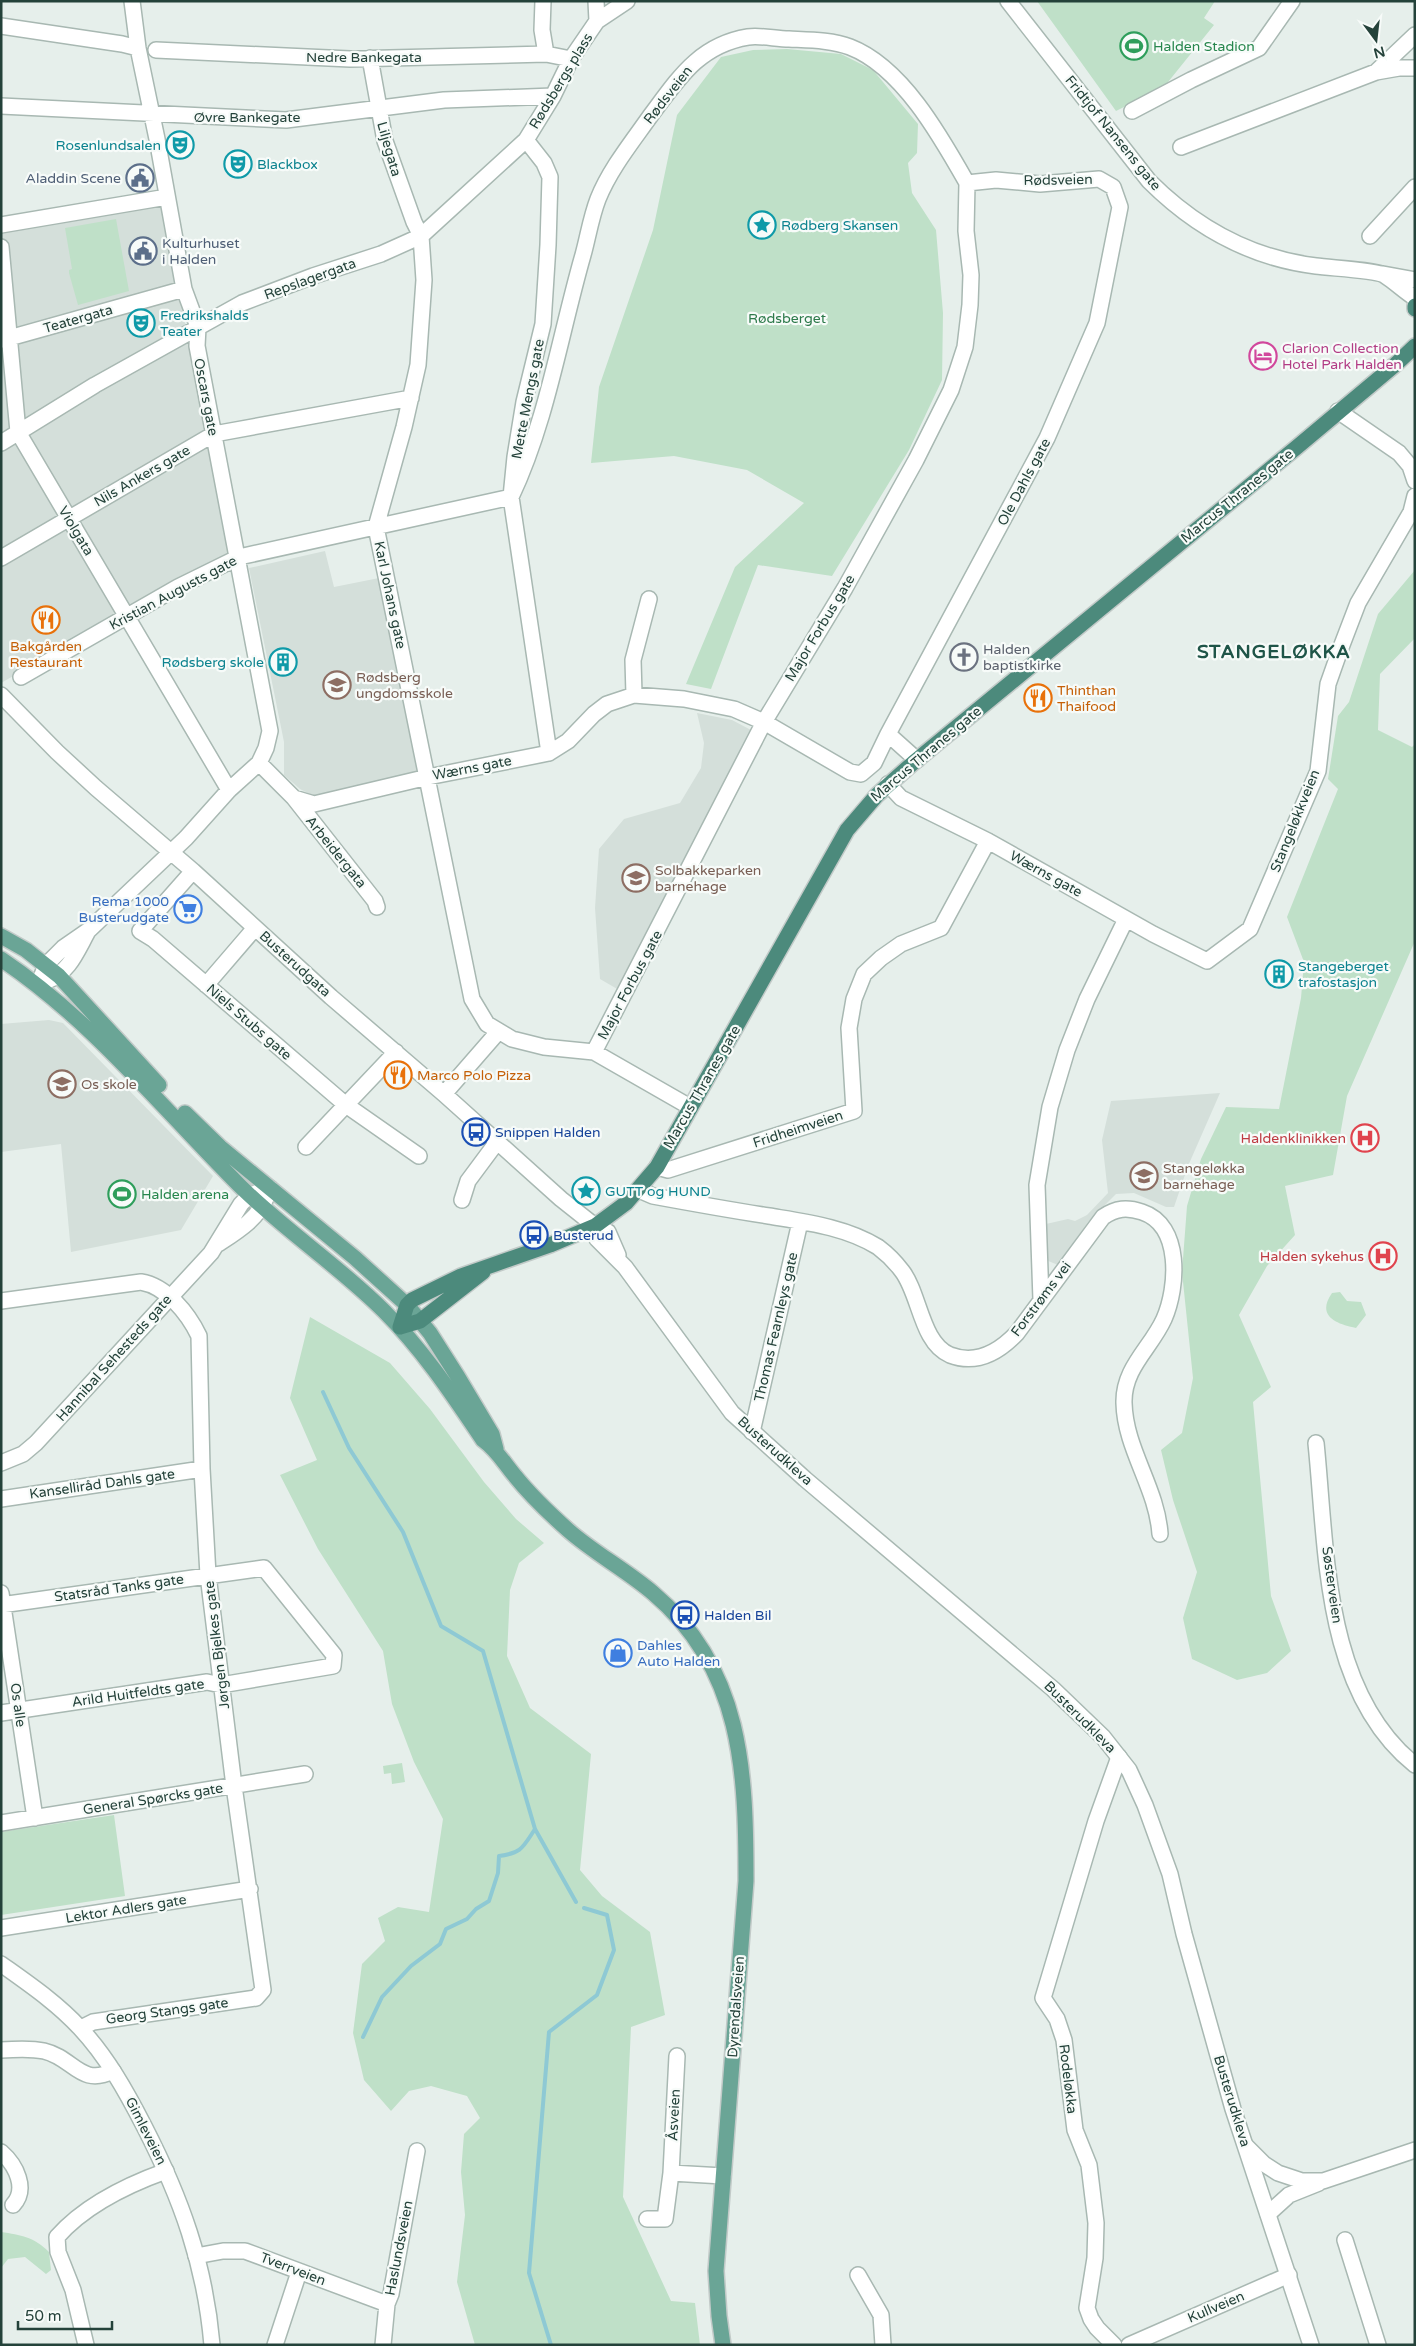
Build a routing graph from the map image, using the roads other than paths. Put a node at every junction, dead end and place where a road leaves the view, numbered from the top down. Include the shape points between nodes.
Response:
1 (132, 1) edge
2 (543, 1) edge
3 (596, 1) edge
4 (627, 1) edge
5 (1008, 1) edge
6 (1292, 1) edge
7 (597, 22) junction
8 (1, 26) edge
9 (1415, 35) edge
10 (138, 48) junction
11 (156, 50) dead end
12 (546, 54) junction
13 (370, 58) junction
14 (571, 58) junction
15 (1415, 68) edge
16 (1376, 72) junction
17 (553, 96) junction
18 (1, 106) edge
19 (378, 110) junction
20 (1132, 111) dead end
21 (152, 114) junction
22 (526, 140) junction
23 (1181, 147) dead end
24 (1104, 180) joint
25 (967, 183) junction
26 (1415, 187) edge
27 (167, 197) junction
28 (1, 226) edge
29 (421, 236) junction
30 (1370, 236) dead end
31 (1, 247) edge
32 (1383, 274) junction
33 (1415, 280) edge
34 (184, 289) junction
35 (1415, 298) edge
36 (198, 327) junction
37 (6, 339) edge
38 (1415, 346) edge
39 (411, 398) junction
40 (1338, 411) junction
41 (18, 432) junction
42 (214, 434) junction
43 (1, 443) edge
44 (1415, 481) edge
45 (1415, 496) edge
46 (511, 497) junction
47 (68, 518) junction
48 (376, 528) junction
49 (239, 557) junction
50 (1, 558) edge
51 (649, 599) dead end
52 (126, 617) junction
53 (21, 677) dead end
54 (1, 695) edge
55 (634, 695) junction
56 (764, 722) junction
57 (888, 734) junction
58 (550, 753) junction
59 (917, 760) junction
60 (259, 764) junction
61 (428, 777) junction
62 (888, 784) junction
63 (229, 790) junction
64 (294, 798) junction
65 (988, 841) junction
66 (170, 853) junction
67 (193, 872) junction
68 (377, 907) dead end
69 (1126, 918) junction
70 (255, 928) junction
71 (89, 930) junction
72 (1, 936) edge
73 (1, 959) edge
74 (1207, 961) joint
75 (46, 965) junction
76 (59, 976) junction
77 (38, 985) junction
78 (206, 985) junction
79 (498, 1032) junction
80 (396, 1052) junction
81 (594, 1052) junction
82 (444, 1094) junction
83 (346, 1105) junction
84 (690, 1107) junction
85 (497, 1142) junction
86 (306, 1147) dead end
87 (419, 1156) dead end
88 (657, 1167) junction
89 (270, 1188) junction
90 (639, 1190) junction
91 (250, 1195) junction
92 (462, 1200) dead end
93 (263, 1206) junction
94 (800, 1222) junction
95 (595, 1226) junction
96 (217, 1245) junction
97 (488, 1267) junction
98 (170, 1296) junction
99 (1041, 1300) junction
100 (1, 1301) edge
101 (407, 1305) junction
102 (420, 1321) junction
103 (400, 1327) junction
104 (752, 1432) junction
105 (1316, 1443) dead end
106 (496, 1450) junction
107 (3, 1462) edge
108 (202, 1469) junction
109 (1, 1499) edge
110 (1160, 1534) dead end
111 (208, 1576) junction
112 (2, 1601) edge
113 (333, 1666) joint
114 (221, 1685) junction
115 (18, 1711) junction
116 (1, 1713) edge
117 (1120, 1757) junction
118 (1415, 1765) edge
119 (305, 1774) dead end
120 (234, 1786) junction
121 (35, 1818) junction
122 (1, 1823) edge
123 (250, 1890) junction
124 (1, 1928) edge
125 (1, 1964) edge
126 (256, 1998) joint
127 (81, 2028) junction
128 (1, 2050) edge
129 (677, 2056) dead end
130 (113, 2071) junction
131 (1246, 2146) junction
132 (1415, 2150) edge
133 (417, 2151) dead end
134 (1, 2152) edge
135 (166, 2171) junction
136 (670, 2173) junction
137 (722, 2176) junction
138 (1323, 2181) junction
139 (13, 2205) dead end
140 (1268, 2214) junction
141 (647, 2219) dead end
142 (1345, 2240) dead end
143 (196, 2256) junction
144 (299, 2272) junction
145 (858, 2275) dead end
146 (1289, 2276) junction
147 (387, 2304) junction
148 (1145, 2341) edge
149 (86, 2345) edge
150 (212, 2345) edge
151 (276, 2345) edge
152 (383, 2345) edge
153 (723, 2345) edge
154 (884, 2345) edge
155 (1114, 2345) edge
156 (1130, 2345) edge
157 (1311, 2345) edge
158 (1378, 2345) edge

1 - 10 street, Oscars gate
2 - 12 street via 542,30
3 - 7 street
4 - 7 street, Rødsbergs plass
5 - 32 street, Fridtjof Nansens gate via 1149,181 1172,205 1241,246 1273,257 1296,264
6 - 20 street via 1260,48
7 - 14 street, Rødsbergs plass
8 - 10 street
9 - 16 street
10 - 21 street, Oscars gate
11 - 13 street, Nedre Bankegata via 303,58
12 - 13 street, Nedre Bankegata
12 - 14 street, Nedre Bankegata
13 - 19 street, Liljegata
14 - 17 street, Rødsbergs plass
15 - 16 street
16 - 23 street
17 - 19 street, Øvre Bankegate via 444,100
17 - 22 street, Rødsbergs plass
18 - 21 street, Øvre Bankegate
19 - 21 street, Øvre Bankegate via 286,120
19 - 29 street, Liljegata via 393,169
21 - 27 street, Oscars gate
22 - 29 street, Repslagergata
22 - 46 street, Mette Mengs gate via 550,176 548,245 543,324 524,402
24 - 25 street, Rødsveien via 1040,184 996,180
24 - 57 street, Ole Dahls gate via 1112,187 1120,207 1097,323 1048,438
25 - 46 street, Rødsveien via 910,94 875,60 850,47 815,40 748,37 700,56 680,76 618,163 598,199 546,397 524,469
25 - 56 street, Major Forbus gate via 970,305 965,346 951,390 850,579
26 - 30 street
27 - 28 street
27 - 34 street, Oscars gate
29 - 36 street, Repslagergata via 381,254 242,304
29 - 39 street, Karl Johans gate via 424,280 422,328
31 - 37 street, Violgata
32 - 33 street, Fridtjof Nansens gate
32 - 35 street
34 - 36 street, Oscars gate
34 - 37 street, Teatergata
36 - 41 street, Repslagergata
36 - 42 street, Oscars gate via 197,346
37 - 41 street, Violgata
38 - 40 highway, Marcus Thranes gate
39 - 42 street, Nils Ankers gate
39 - 48 street, Karl Johans gate
40 - 44 street via 1399,453 1410,466
40 - 59 highway, Marcus Thranes gate
41 - 43 street, Repslagergata
41 - 47 street, Violgata
42 - 47 street, Nils Ankers gate
42 - 49 street, Oscars gate
45 - 74 street, Stangeløkkveien via 1411,512 1358,603 1340,650 1328,684 1318,771 1250,929
46 - 48 street, Kristian Augusts gate
46 - 58 street, Mette Mengs gate
47 - 50 street, Nils Ankers gate
47 - 52 street, Violgata
48 - 49 street, Kristian Augusts gate
48 - 61 street, Karl Johans gate
49 - 52 street, Kristian Augusts gate
49 - 60 street, Oscars gate via 270,731
51 - 55 street via 633,660
52 - 53 street, Kristian Augusts gate
52 - 63 street, Violgata
54 - 66 street, Busterudgata via 57,752
55 - 56 street, Wærns gate via 734,709
55 - 58 street, Wærns gate via 607,704 568,741
56 - 57 street, Wærns gate via 850,772 861,774 874,763
56 - 81 street, Major Forbus gate
57 - 59 street
58 - 61 street, Wærns gate
59 - 62 highway, Marcus Thranes gate
60 - 63 street
60 - 64 street, Arbeidergata
61 - 64 street, Wærns gate via 314,804
61 - 79 street, Karl Johans gate via 472,999 483,1019
62 - 65 street, Wærns gate via 901,798
62 - 84 highway, Marcus Thranes gate via 847,830
63 - 66 street
64 - 68 street, Arbeidergata
65 - 69 street, Wærns gate
65 - 88 street, Fridheimveien via 941,928 901,944 864,974 854,999 850,1028 854,1111 668,1170
66 - 67 street, Busterudgata
66 - 71 street
67 - 70 street, Busterudgata
67 - 78 street, Niels Stubs gate via 140,931
69 - 74 street, Wærns gate
69 - 99 street via 1087,999 1050,1107 1038,1185
70 - 78 street
70 - 80 street, Busterudgata
71 - 75 street
71 - 76 street via 74,958
72 - 75 main road
73 - 77 main road
75 - 76 main road
75 - 77 street
76 - 77 street
76 - 89 main road via 173,1101
77 - 91 main road via 151,1092
78 - 83 street, Niels Stubs gate
79 - 81 street via 522,1043
79 - 82 street
80 - 82 street, Busterudgata
80 - 83 street
81 - 84 street
82 - 85 street, Busterudgata
83 - 86 street
83 - 87 street, Niels Stubs gate
84 - 88 highway, Marcus Thranes gate
85 - 92 street via 468,1181
85 - 95 street, Busterudgata
88 - 90 highway, Marcus Thranes gate
89 - 91 street
89 - 93 street, Hannibal Sehesteds gate
89 - 101 main road
90 - 94 street, Forstrøms vei via 653,1196
90 - 95 highway, Marcus Thranes gate
91 - 93 main road
91 - 96 street, Hannibal Sehesteds gate via 228,1222
93 - 96 street, Hannibal Sehesteds gate via 240,1230
93 - 103 main road
94 - 99 street, Forstrøms vei via 830,1228 878,1247 903,1272 936,1344 956,1357 977,1358 1004,1347
94 - 104 street, Thomas Fearnleys gate
95 - 97 highway, Marcus Thranes gate
95 - 104 street, Busterudkleva via 608,1232 623,1265 732,1413
96 - 98 street, Hannibal Sehesteds gate
97 - 101 highway, Marcus Thranes gate via 461,1276
97 - 102 highway, Marcus Thranes gate
98 - 100 street, Jørgen Bjelkes gate via 154,1284 141,1282
98 - 107 street, Hannibal Sehesteds gate via 36,1442 23,1454
98 - 108 street, Jørgen Bjelkes gate via 199,1336
99 - 110 street, Forstrøms vei via 1096,1226 1111,1212 1125,1208 1147,1214 1156,1219 1168,1234 1173,1264 1169,1307 1160,1327 1128,1374 1124,1401 1131,1438 1155,1503
101 - 102 main road
101 - 103 highway
102 - 103 highway, Marcus Thranes gate
102 - 106 main road via 492,1434
103 - 106 main road via 437,1372 483,1440
104 - 117 street, Busterudkleva via 1036,1674 1089,1722
105 - 118 street, Søsterveien via 1333,1615 1343,1656 1373,1717 1388,1738
106 - 137 main road, Dyrendalsveien via 544,1509 670,1609 701,1648 729,1706 739,1755 746,1818 746,1881
108 - 109 street, Kanselliråd Dahls gate
108 - 111 street, Jørgen Bjelkes gate
111 - 112 street, Statsråd Tanks gate
111 - 113 street, Statsråd Tanks gate via 264,1568 334,1655
111 - 114 street, Jørgen Bjelkes gate
112 - 115 street, Os alle
113 - 114 street, Arild Huitfeldts gate
114 - 115 street, Arild Huitfeldts gate via 207,1682
114 - 120 street, Jørgen Bjelkes gate
115 - 116 street, Arild Huitfeldts gate
115 - 121 street, Os alle
117 - 131 street, Busterudkleva via 1137,1787 1160,1842 1223,2076
117 - 155 street, Rodeløkka via 1096,1821 1043,1998 1057,2019 1064,2040 1075,2130 1089,2164 1096,2223 1095,2258 1087,2308 1097,2328
119 - 120 street, General Spørcks gate
120 - 121 street, General Spørcks gate
120 - 123 street, Jørgen Bjelkes gate
121 - 122 street, General Spørcks gate
123 - 124 street, Lektor Adlers gate
123 - 126 street, Jørgen Bjelkes gate via 263,1990
125 - 127 street, Gimleveien via 55,2002
126 - 127 street, Georg Stangs gate via 99,2021
127 - 130 street, Gimleveien
128 - 130 street via 44,2051 66,2059 85,2076 96,2078
129 - 136 street, Åsveien
130 - 135 street, Gimleveien
131 - 138 street via 1278,2173 1302,2181
131 - 140 street, Busterudkleva
132 - 138 street
133 - 147 street, Haslundsveien
134 - 139 street via 16,2171 21,2187 19,2198
135 - 143 street, Gimleveien via 181,2204
135 - 149 street via 105,2199 57,2238 58,2252 73,2290
136 - 137 street
136 - 141 street, Åsveien via 665,2219
137 - 153 main road, Dyrendalsveien via 716,2272
138 - 140 street via 1289,2195
140 - 146 street, Busterudkleva
142 - 158 street
143 - 144 street, Tverrveien via 245,2251
143 - 150 street, Gimleveien
144 - 147 street, Tverrveien
144 - 151 street
145 - 154 street via 882,2315
146 - 148 street, Kullveien
146 - 157 street, Busterudkleva
147 - 152 street, Haslundsveien
148 - 156 street, Kullveien

